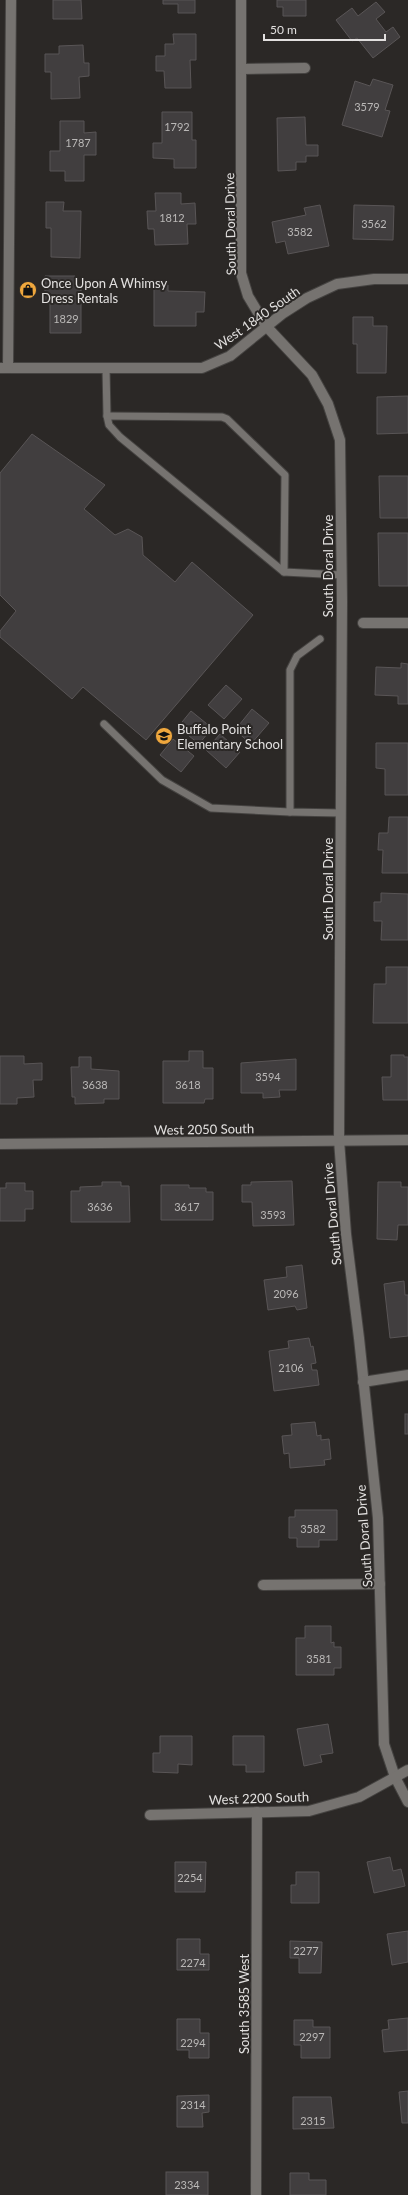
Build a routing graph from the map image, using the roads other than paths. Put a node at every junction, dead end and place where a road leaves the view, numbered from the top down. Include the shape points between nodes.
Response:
1 (11, 0) edge
2 (241, 0) edge
3 (305, 68) dead end
4 (242, 69) junction
5 (408, 279) edge
6 (266, 326) junction
7 (4, 368) edge
8 (106, 368) junction
9 (108, 416) junction
10 (284, 572) junction
11 (342, 575) junction
12 (408, 623) edge
13 (363, 624) dead end
14 (320, 639) dead end
15 (104, 724) dead end
16 (290, 812) junction
17 (341, 813) junction
18 (339, 1140) junction
19 (408, 1140) edge
20 (0, 1144) edge
21 (408, 1375) edge
22 (363, 1382) junction
23 (380, 1584) junction
24 (263, 1585) dead end
25 (408, 1770) edge
26 (395, 1776) junction
27 (408, 1802) edge
28 (257, 1812) junction
29 (150, 1815) dead end
30 (256, 2195) edge

1 - 7 street
2 - 4 street, South Doral Drive
3 - 4 street
4 - 6 street, South Doral Drive via 241,273 248,296
5 - 6 street, West 1840 South via 374,278 337,284 307,298
6 - 8 street, West 1840 South via 230,356 202,368
6 - 11 street, South Doral Drive via 312,375 328,404 340,440
7 - 8 street, West 1840 South
8 - 9 lane
9 - 10 lane via 109,425 120,437
9 - 10 lane via 227,419 285,475
10 - 11 lane
11 - 17 street, South Doral Drive
12 - 13 street
14 - 16 lane via 297,656 290,670
15 - 16 lane via 162,780 211,808
16 - 17 lane
17 - 18 street, South Doral Drive
18 - 19 street, West 2050 South
18 - 20 street, West 2050 South
18 - 22 street, South Doral Drive via 346,1234
21 - 22 street
22 - 23 street, South Doral Drive via 378,1518
23 - 24 street
23 - 26 street, South Doral Drive via 384,1744
25 - 26 street, West 2200 South
26 - 27 street, South Doral Drive
26 - 28 street, West 2200 South via 359,1797 309,1811
28 - 29 street, West 2200 South
28 - 30 street, South 3585 West

